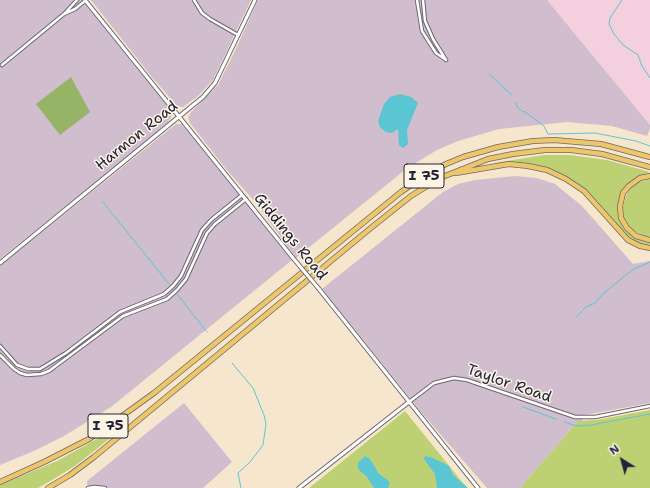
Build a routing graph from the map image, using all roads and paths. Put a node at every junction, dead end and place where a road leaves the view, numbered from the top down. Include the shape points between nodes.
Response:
1 (77, 0) edge
2 (85, 0) edge
3 (194, 0) edge
4 (255, 0) edge
5 (417, 0) edge
6 (423, 0) edge
7 (64, 14) junction
8 (238, 35) junction
9 (2, 65) dead end
10 (179, 116) junction
11 (650, 157) edge
12 (650, 167) edge
13 (448, 175) junction
14 (650, 176) edge
15 (242, 195) junction
16 (246, 199) junction
17 (650, 240) edge
18 (650, 248) edge
19 (0, 263) edge
20 (0, 346) edge
21 (0, 355) edge
22 (409, 402) junction
23 (650, 406) edge
24 (0, 482) edge
25 (48, 488) edge
26 (88, 488) edge
27 (105, 488) edge
28 (299, 488) edge
29 (478, 488) edge

1 - 7 street
2 - 7 street
2 - 10 street, Giddings Road
3 - 8 street via 202,13
4 - 8 street, Harmon Road
5 - 6 street via 422,31 436,53 446,60 428,29
7 - 9 street
8 - 10 street, Harmon Road via 215,83 203,97
10 - 15 street, Giddings Road
10 - 19 street, Harmon Road
11 - 24 highway, I 75 via 602,144 554,140 498,147 446,164 401,192 160,389 118,419 89,439
12 - 13 highway, I 75 via 602,154 556,150 529,151 478,162
13 - 18 highway via 509,164 547,170 584,191 628,240
13 - 25 highway, I 75 via 411,196 105,448
14 - 17 highway via 640,178 629,186 622,197 620,210 623,222 630,231 639,238
15 - 16 street, Giddings Road
15 - 20 street via 202,230 181,276 164,294 120,312 66,353 40,369 28,369 17,365
16 - 21 street via 207,233 186,279 167,298 123,316 49,371 41,374 20,373
16 - 22 street, Giddings Road, bridge
22 - 23 street, Taylor Road via 434,383 454,378 467,380 575,417 599,417
22 - 28 street, Taylor Road
22 - 29 street, Giddings Road
26 - 27 street

